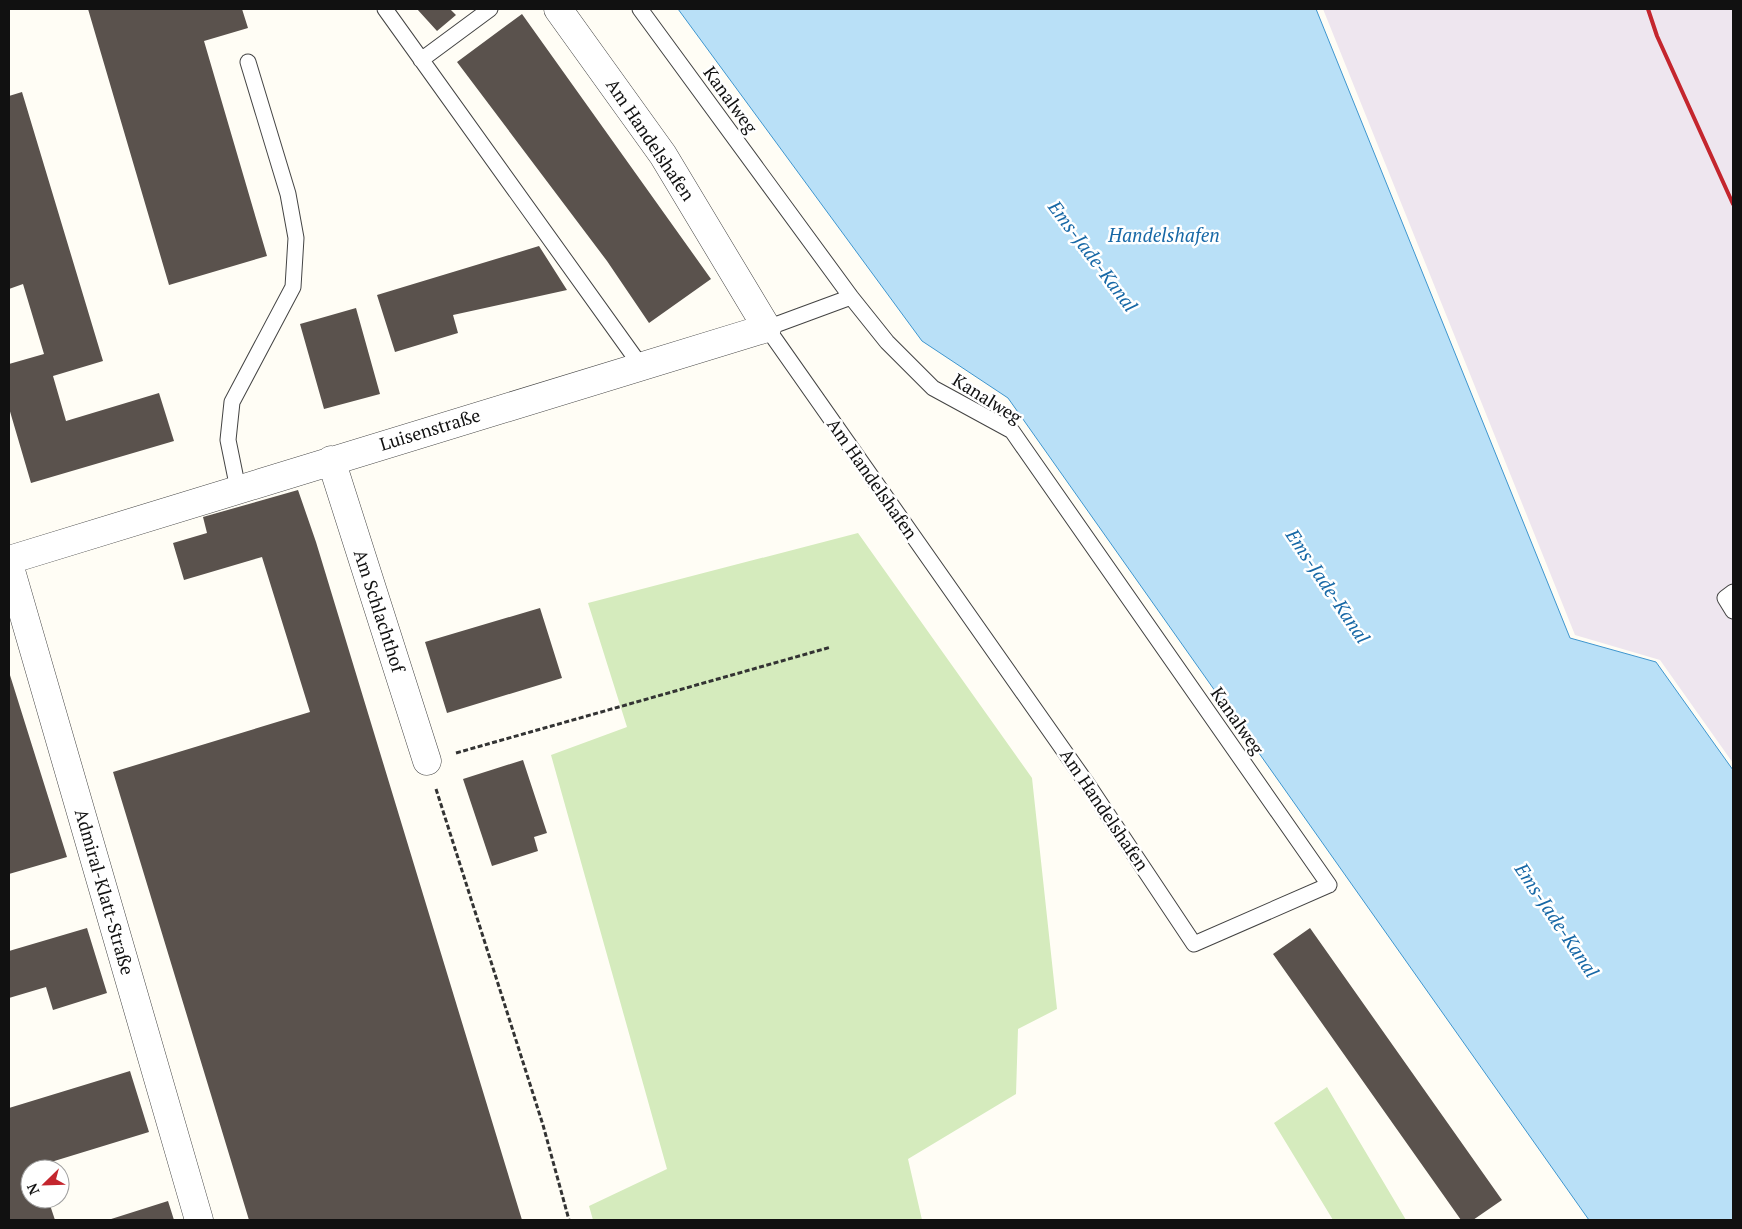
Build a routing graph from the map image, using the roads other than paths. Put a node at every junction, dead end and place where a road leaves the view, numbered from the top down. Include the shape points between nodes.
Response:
1 (385, 9) edge
2 (490, 9) edge
3 (558, 9) edge
4 (640, 9) edge
5 (421, 60) junction
6 (248, 62) dead end
7 (851, 297) junction
8 (767, 328) junction
9 (641, 366) junction
10 (331, 460) junction
11 (238, 489) junction
12 (9, 562) edge
13 (1733, 592) edge
14 (1733, 611) edge
15 (427, 762) road end
16 (1194, 944) joint
17 (199, 1220) edge

1 - 5 lane
2 - 5 lane
3 - 8 street, Am Handelshafen via 663,155
4 - 7 lane, Kanalweg
5 - 9 lane
6 - 11 lane via 288,194 296,238 293,287 232,402 228,440
7 - 8 lane, Luisenstraße
7 - 16 lane, Kanalweg via 887,342 932,388 1012,432 1329,885
8 - 9 street, Luisenstraße
8 - 16 lane, Am Handelshafen via 1088,785
9 - 10 street, Luisenstraße
10 - 11 street, Luisenstraße
10 - 15 street, Am Schlachthof
11 - 12 street, Luisenstraße
12 - 17 street, Admiral-Klatt-Straße
13 - 14 lane via 1726,598

